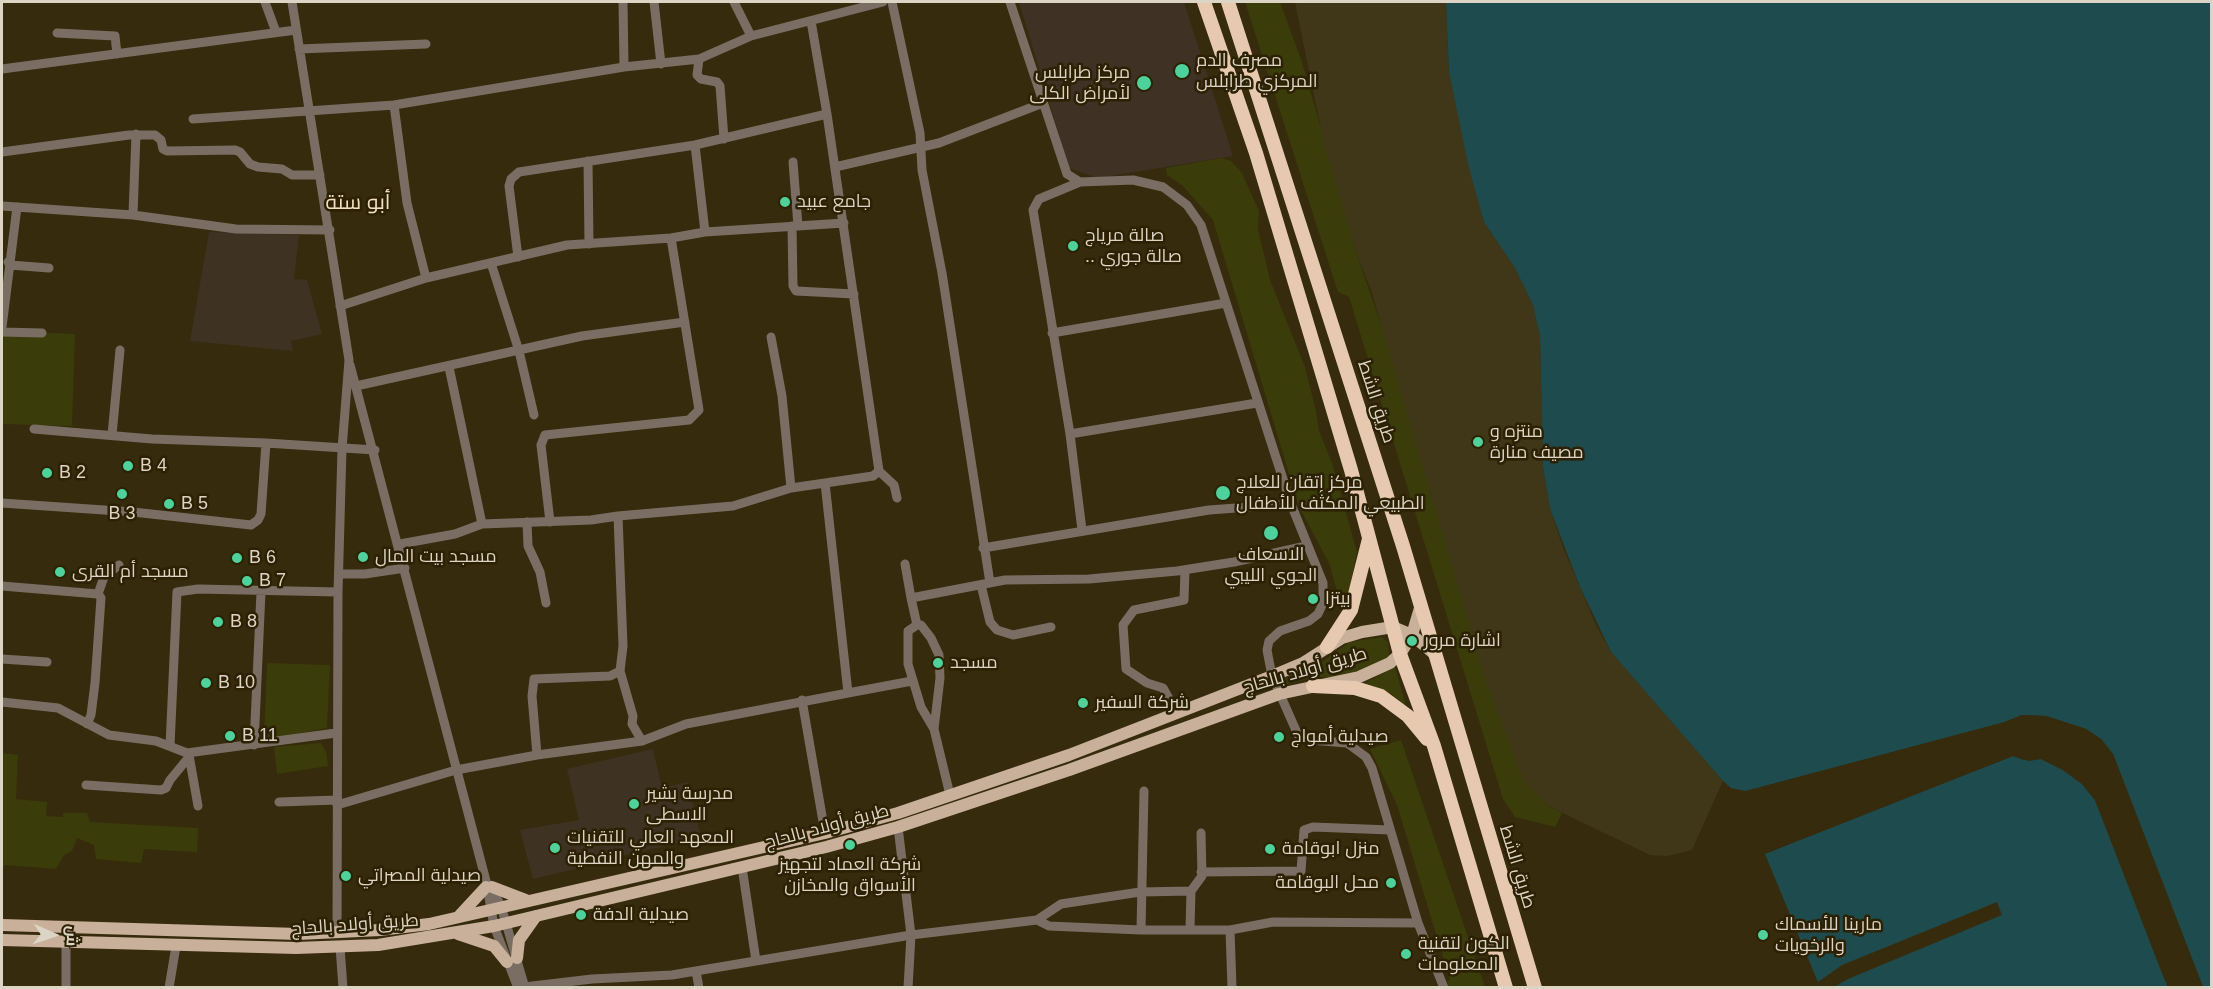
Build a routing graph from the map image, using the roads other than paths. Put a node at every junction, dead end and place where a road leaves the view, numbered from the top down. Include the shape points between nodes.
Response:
1 (265, 2) edge
2 (292, 2) edge
3 (623, 2) edge
4 (654, 2) edge
5 (734, 2) edge
6 (883, 2) edge
7 (892, 2) edge
8 (1010, 2) edge
9 (1204, 2) edge
10 (1228, 2) edge
11 (811, 21) junction
12 (296, 30) junction
13 (276, 32) junction
14 (57, 33) dead end
15 (751, 36) junction
16 (426, 44) dead end
17 (299, 48) junction
18 (117, 54) junction
19 (699, 59) junction
20 (661, 64) junction
21 (624, 67) junction
22 (2, 69) edge
23 (1043, 103) junction
24 (394, 105) junction
25 (309, 111) junction
26 (827, 114) junction
27 (193, 120) dead end
28 (136, 134) junction
29 (724, 139) junction
30 (695, 145) junction
31 (921, 148) junction
32 (2, 153) edge
33 (588, 161) junction
34 (793, 162) dead end
35 (835, 167) junction
36 (320, 176) junction
37 (1080, 182) junction
38 (2, 206) edge
39 (17, 207) junction
40 (134, 215) junction
41 (843, 223) junction
42 (795, 226) junction
43 (330, 230) junction
44 (705, 232) junction
45 (671, 238) junction
46 (589, 244) junction
47 (518, 257) junction
48 (8, 262) junction
49 (491, 263) junction
50 (49, 268) dead end
51 (426, 278) junction
52 (854, 294) junction
53 (1226, 303) junction
54 (340, 306) junction
55 (685, 322) junction
56 (2, 330) edge
57 (42, 333) dead end
58 (1052, 333) junction
59 (771, 337) dead end
60 (120, 351) dead end
61 (519, 351) junction
62 (349, 360) junction
63 (448, 367) junction
64 (356, 386) junction
65 (1257, 403) junction
66 (534, 415) dead end
67 (34, 429) dead end
68 (1070, 434) junction
69 (112, 435) junction
70 (266, 443) junction
71 (342, 448) junction
72 (375, 450) junction
73 (879, 471) junction
74 (825, 483) junction
75 (791, 488) junction
76 (897, 498) dead end
77 (2, 503) edge
78 (1291, 504) junction
79 (618, 516) junction
80 (527, 522) junction
81 (550, 522) junction
82 (482, 524) junction
83 (1082, 530) junction
84 (1370, 534) junction
85 (400, 544) junction
86 (1306, 546) junction
87 (984, 548) junction
88 (905, 564) dead end
89 (119, 565) dead end
90 (405, 568) junction
91 (1185, 570) junction
92 (339, 574) junction
93 (986, 584) junction
94 (2, 586) edge
95 (261, 592) junction
96 (338, 592) junction
97 (98, 594) junction
98 (911, 598) junction
99 (546, 603) dead end
100 (1420, 608) junction
101 (917, 625) junction
102 (1051, 627) dead end
103 (1393, 627) junction
104 (1412, 635) junction
105 (1327, 647) junction
106 (1432, 652) junction
107 (1401, 654) junction
108 (2, 659) edge
109 (47, 662) dead end
110 (620, 670) junction
111 (1272, 676) junction
112 (912, 681) junction
113 (1313, 686) junction
114 (848, 693) junction
115 (1279, 694) junction
116 (802, 700) junction
117 (2, 702) edge
118 (1177, 713) junction
119 (87, 724) junction
120 (933, 729) junction
121 (336, 733) junction
122 (642, 741) junction
123 (254, 745) junction
124 (170, 746) junction
125 (1434, 746) junction
126 (537, 754) junction
127 (189, 755) junction
128 (456, 770) junction
129 (86, 785) dead end
130 (1144, 791) dead end
131 (950, 795) junction
132 (279, 802) dead end
133 (337, 802) junction
134 (198, 806) dead end
135 (898, 827) junction
136 (1390, 830) junction
137 (825, 833) junction
138 (1201, 833) dead end
139 (742, 867) junction
140 (1201, 872) junction
141 (488, 885) junction
142 (1191, 891) junction
143 (1140, 892) junction
144 (525, 900) junction
145 (496, 908) junction
146 (536, 916) junction
147 (457, 918) junction
148 (1037, 920) junction
149 (1418, 923) junction
150 (2, 925) edge
151 (500, 925) junction
152 (1190, 928) junction
153 (1141, 930) junction
154 (1230, 930) junction
155 (337, 933) junction
156 (457, 933) junction
157 (910, 935) junction
158 (2, 940) edge
159 (66, 942) junction
160 (176, 946) junction
161 (340, 947) junction
162 (512, 960) junction
163 (756, 962) junction
164 (696, 971) junction
165 (66, 987) edge
166 (169, 987) edge
167 (343, 987) edge
168 (522, 987) edge
169 (699, 987) edge
170 (908, 987) edge
171 (1232, 987) edge
172 (1444, 987) edge
173 (1506, 987) edge
174 (1535, 987) edge

1 - 13 street
2 - 12 street
3 - 21 street
4 - 20 street
5 - 15 street
6 - 11 street
7 - 31 street
8 - 23 street
9 - 84 highway via 1256,153
10 - 100 highway, طريق الشط
11 - 15 street
11 - 26 street
12 - 13 street
12 - 17 street
13 - 18 street
14 - 18 street via 115,36
15 - 19 street
16 - 17 street
17 - 25 street
18 - 22 street
19 - 20 street
19 - 29 street via 701,79 717,81 720,86
20 - 21 street
21 - 24 street
23 - 31 street
23 - 37 street via 1065,170
24 - 25 street
24 - 51 street via 407,203
25 - 27 street
25 - 36 street
26 - 29 street
26 - 35 street
28 - 32 street
28 - 36 street via 155,135 167,151 235,150 258,167 282,169 292,175
28 - 40 street
29 - 30 street
30 - 33 street
30 - 44 street
31 - 35 street
31 - 87 street
33 - 46 street
33 - 47 street via 519,172 511,179
34 - 42 street
35 - 41 street
36 - 43 street
37 - 53 street via 1143,181 1180,198 1201,225
37 - 58 street via 1039,199 1033,210
38 - 39 street
39 - 40 street
39 - 48 street
40 - 43 street via 236,229
41 - 42 street
41 - 52 street
42 - 44 street
42 - 52 street via 796,291
43 - 54 street
44 - 45 street
45 - 46 street
45 - 55 street
46 - 47 street
47 - 49 street
48 - 50 street
48 - 56 street
49 - 51 street
49 - 61 street
51 - 54 street
52 - 73 street
53 - 58 street
53 - 65 street
54 - 62 street
55 - 61 street via 582,336
55 - 81 street via 700,406 697,414 689,420 545,435 541,445
56 - 57 street
58 - 68 street
59 - 75 street via 782,396
60 - 69 street
61 - 63 street
61 - 66 street
62 - 64 street
62 - 71 street
63 - 64 street
63 - 82 street
64 - 72 street
65 - 68 street
65 - 78 street
67 - 69 street
68 - 83 street
69 - 70 street
70 - 71 street
70 - 77 street via 261,514 251,525
71 - 72 street
71 - 92 street
72 - 85 street
73 - 74 street via 873,476
73 - 76 street via 894,485
74 - 75 street
74 - 114 street
75 - 79 street via 733,506
78 - 83 street via 1209,510
78 - 86 street
79 - 81 street
79 - 110 street via 623,646
80 - 81 street
80 - 82 street
80 - 99 street via 528,546 540,572
82 - 85 street via 455,534
83 - 87 street
84 - 103 highway
84 - 105 highway via 1351,610
85 - 90 street
86 - 91 street
86 - 111 street via 1321,576 1323,603 1309,621 1272,637 1268,651
87 - 93 street
88 - 98 street
89 - 97 street via 104,577
90 - 92 street
90 - 128 street
91 - 93 street
91 - 118 street via 1184,600 1134,610 1123,625 1127,671 1163,688
92 - 96 street
93 - 98 street
93 - 102 street via 990,622 997,630 1013,635
94 - 97 street
95 - 96 street
95 - 123 street
95 - 124 street via 177,592
96 - 121 street
97 - 119 street via 101,598 94,683
98 - 101 street
100 - 104 main road, طريق أولاد بالحاج
100 - 106 highway, طريق الشط
101 - 112 street via 908,631
101 - 120 street via 936,646 941,663
103 - 104 main road
103 - 105 main road, طريق أولاد بالحاج via 1362,632
103 - 107 highway
104 - 106 main road
104 - 107 main road, طريق أولاد بالحاج
105 - 111 main road, طريق أولاد بالحاج
106 - 174 highway, طريق الشط
107 - 113 main road, طريق أولاد بالحاج via 1359,677
107 - 125 highway
108 - 109 street
110 - 122 street via 632,724
110 - 126 street via 610,676 534,679
111 - 115 street
111 - 118 main road, طريق أولاد بالحاج
112 - 114 street
112 - 120 street
113 - 115 main road, طريق أولاد بالحاج
113 - 125 highway via 1355,688 1381,696 1408,716
114 - 116 street
115 - 135 main road, طريق أولاد بالحاج
115 - 136 street via 1302,738 1347,742 1366,757
116 - 122 street via 686,724
116 - 137 street
117 - 119 street via 58,708
118 - 131 main road, طريق أولاد بالحاج
119 - 124 street via 109,735
120 - 131 street
121 - 123 street
121 - 133 street
122 - 126 street
123 - 127 street
124 - 127 street
125 - 173 highway
126 - 128 street
127 - 129 street via 161,790
127 - 134 street
128 - 133 street
128 - 141 street
130 - 143 street
131 - 137 main road, طريق أولاد بالحاج
132 - 133 street
133 - 155 street
135 - 139 main road, طريق أولاد بالحاج
135 - 157 street
136 - 140 street via 1304,830 1301,871
136 - 149 street
137 - 144 main road, طريق أولاد بالحاج
138 - 140 street
139 - 146 main road, طريق أولاد بالحاج
139 - 163 street
140 - 142 street via 1201,880
141 - 144 main road
141 - 145 street
141 - 147 main road
142 - 143 street
142 - 152 street
143 - 148 street via 1061,904
143 - 153 street
144 - 145 main road, طريق أولاد بالحاج
145 - 147 main road, طريق أولاد بالحاج
145 - 151 street
146 - 151 main road, طريق أولاد بالحاج
146 - 162 main road via 519,940
147 - 155 main road, طريق أولاد بالحاج
148 - 153 street via 1049,926
148 - 157 street
149 - 154 street via 1273,922
149 - 172 street
150 - 155 main road, طريق أولاد بالحاج
151 - 156 main road, طريق أولاد بالحاج
151 - 162 street
152 - 153 street
152 - 154 street
154 - 171 street
156 - 161 main road, طريق أولاد بالحاج
156 - 162 main road via 494,946
157 - 163 street
157 - 170 street
158 - 159 main road, طريق أولاد بالحاج
159 - 160 main road, طريق أولاد بالحاج
159 - 165 street
160 - 161 main road, طريق أولاد بالحاج
160 - 166 street
161 - 167 street
162 - 168 street
163 - 164 street
164 - 168 street
164 - 169 street

